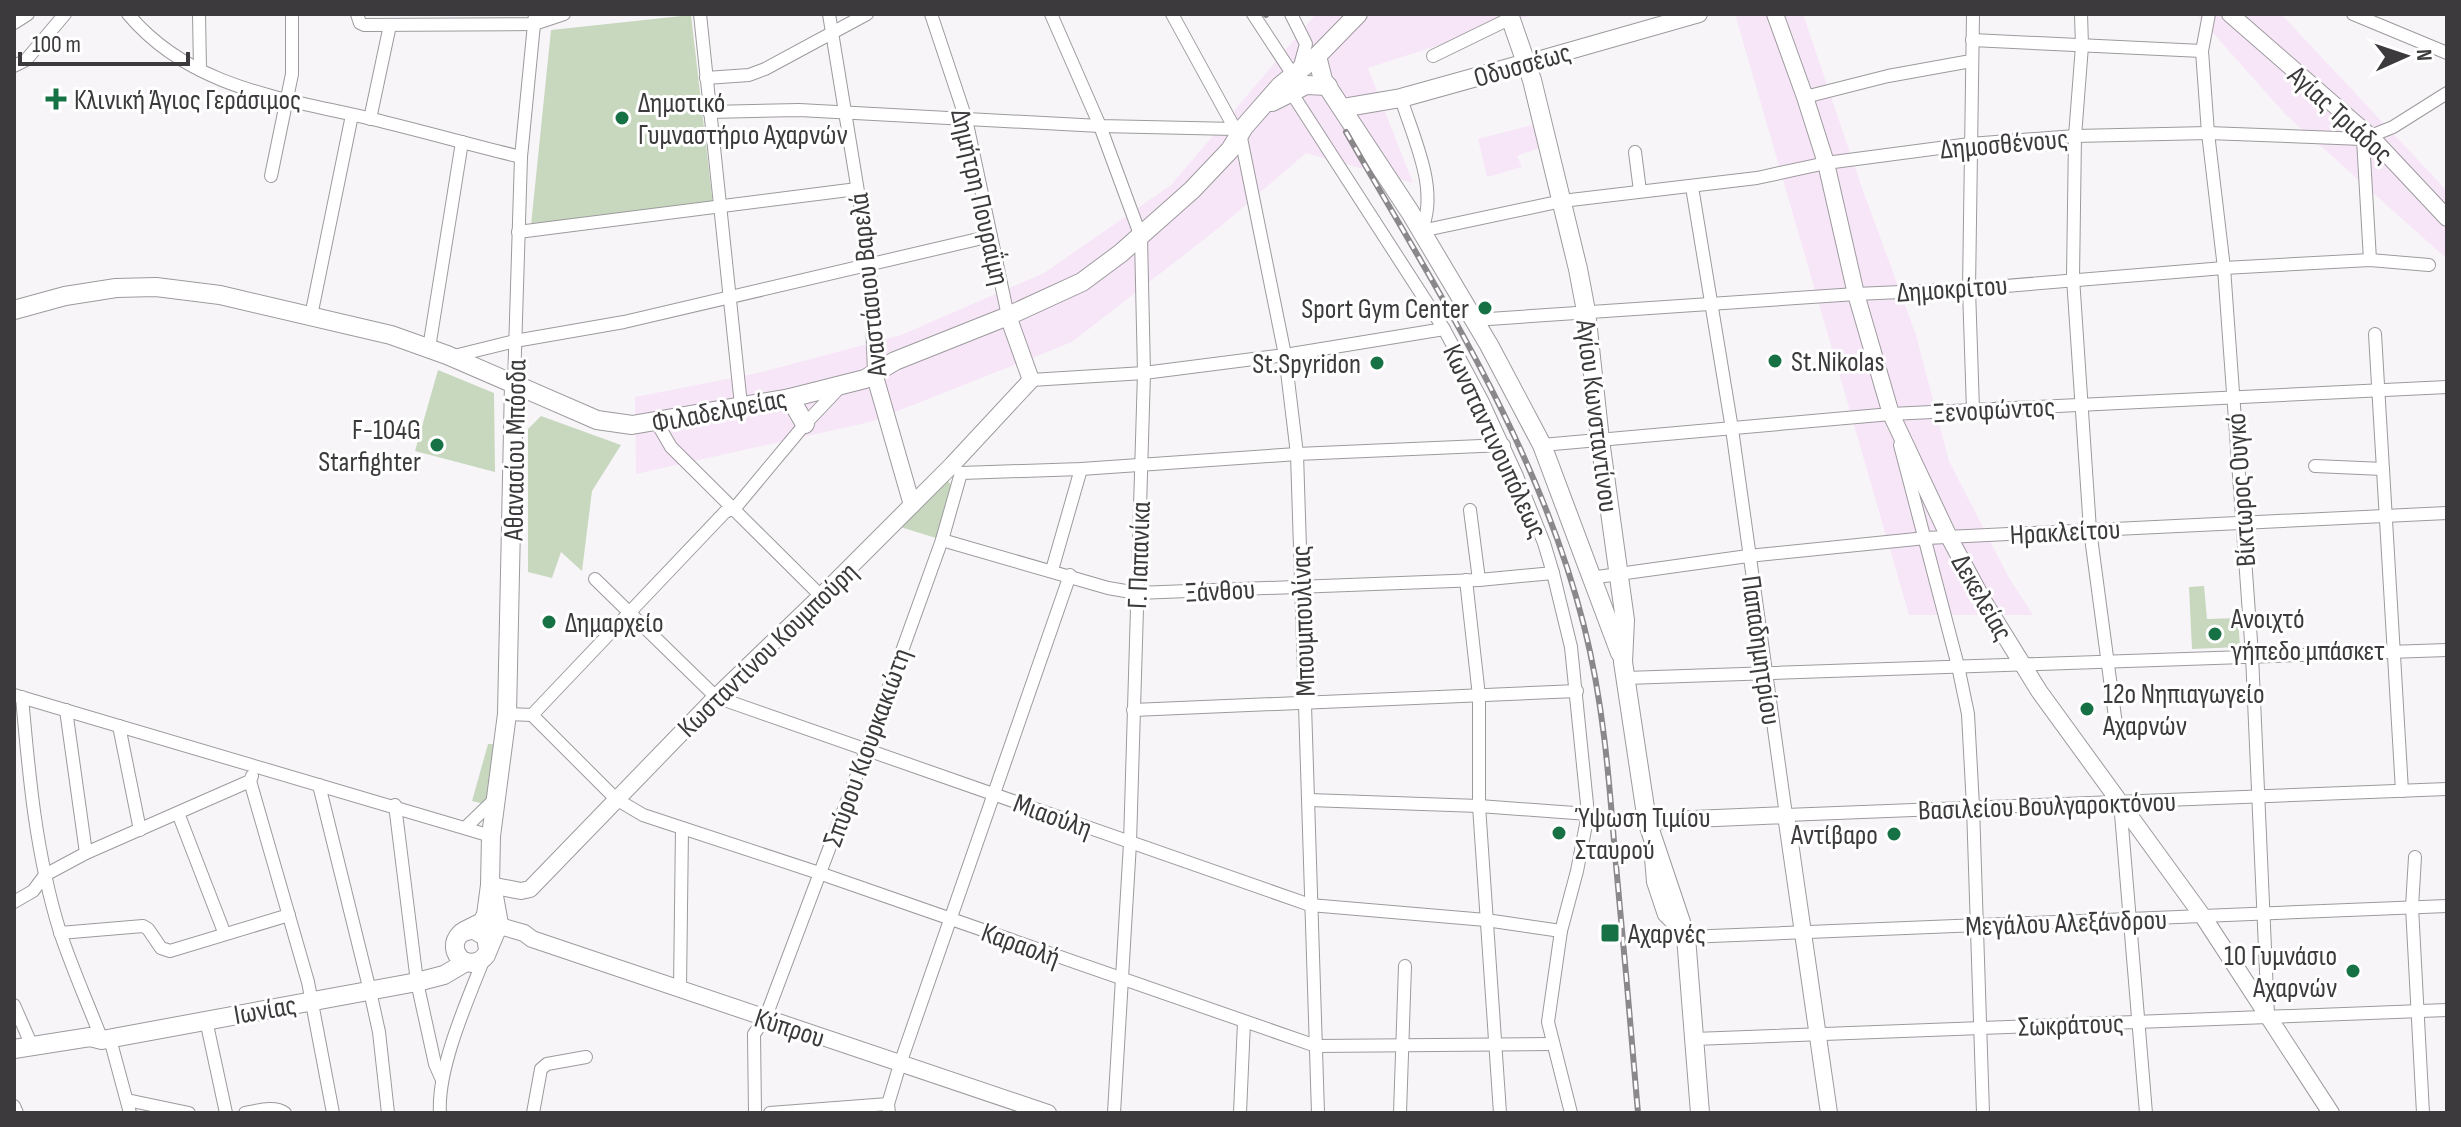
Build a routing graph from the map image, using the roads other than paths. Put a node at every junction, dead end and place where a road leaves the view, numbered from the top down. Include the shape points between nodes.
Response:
1 (28, 14) edge
2 (65, 14) edge
3 (128, 14) edge
4 (199, 14) edge
5 (292, 14) edge
6 (564, 14) edge
7 (700, 14) edge
8 (829, 14) edge
9 (867, 14) edge
10 (931, 14) edge
11 (1051, 14) edge
12 (1172, 14) edge
13 (1253, 14) edge
14 (1291, 14) edge
15 (1358, 14) edge
16 (1699, 14) edge
17 (1775, 14) edge
18 (1973, 14) edge
19 (2081, 14) edge
20 (2209, 14) edge
21 (2230, 14) edge
22 (2353, 14) edge
23 (1510, 16) edge
24 (359, 18) edge
25 (470, 19) edge
26 (535, 19) edge
27 (14, 23) edge
28 (390, 25) junction
29 (832, 33) junction
30 (1972, 40) junction
31 (2082, 46) junction
32 (2202, 51) junction
33 (2447, 53) edge
34 (1317, 56) junction
35 (1433, 56) dead end
36 (1971, 61) junction
37 (1527, 63) junction
38 (14, 66) edge
39 (200, 70) junction
40 (706, 78) junction
41 (1295, 79) junction
42 (1328, 86) junction
43 (2447, 93) edge
44 (1805, 97) junction
45 (1401, 98) junction
46 (286, 100) junction
47 (1342, 108) junction
48 (709, 112) junction
49 (845, 112) junction
50 (352, 115) junction
51 (370, 119) junction
52 (966, 119) junction
53 (1100, 126) junction
54 (1237, 131) junction
55 (2208, 133) junction
56 (2075, 136) junction
57 (2367, 138) junction
58 (462, 142) junction
59 (1970, 144) junction
60 (1635, 152) dead end
61 (521, 157) junction
62 (1826, 163) junction
63 (271, 176) dead end
64 (1692, 187) junction
65 (857, 189) junction
66 (1640, 191) junction
67 (1562, 201) junction
68 (719, 205) junction
69 (2447, 218) edge
70 (1421, 231) junction
71 (518, 232) junction
72 (991, 236) junction
73 (1141, 237) junction
74 (2370, 260) junction
75 (870, 265) junction
76 (2429, 265) dead end
77 (2224, 268) junction
78 (2073, 278) junction
79 (1969, 289) junction
80 (1856, 294) junction
81 (732, 298) junction
82 (1710, 304) junction
83 (14, 310) edge
84 (1586, 311) junction
85 (311, 316) junction
86 (1008, 316) junction
87 (1474, 320) junction
88 (1444, 329) junction
89 (2375, 334) dead end
90 (515, 341) junction
91 (429, 348) junction
92 (1285, 355) junction
93 (450, 357) junction
94 (874, 373) junction
95 (1144, 373) junction
96 (1031, 380) junction
97 (514, 384) junction
98 (841, 386) junction
99 (2447, 387) edge
100 (2377, 390) junction
101 (2233, 397) junction
102 (790, 398) junction
103 (741, 405) junction
104 (2082, 405) junction
105 (1973, 410) junction
106 (1891, 414) junction
107 (657, 423) junction
108 (805, 424) junction
109 (1732, 429) junction
110 (1600, 440) junction
111 (1504, 445) junction
112 (1542, 445) junction
113 (1297, 454) junction
114 (1141, 465) junction
115 (2315, 466) dead end
116 (956, 469) junction
117 (1081, 469) junction
118 (2383, 469) junction
119 (912, 505) junction
120 (735, 508) junction
121 (1470, 510) dead end
122 (2447, 513) edge
123 (2385, 514) junction
124 (2243, 523) junction
125 (2090, 530) junction
126 (1949, 537) junction
127 (1926, 538) junction
128 (942, 540) junction
129 (1748, 556) junction
130 (1052, 570) junction
131 (1553, 573) junction
132 (1070, 575) junction
133 (1619, 575) junction
134 (1590, 578) junction
135 (595, 579) dead end
136 (1472, 580) junction
137 (1302, 586) junction
138 (1137, 593) junction
139 (821, 596) junction
140 (629, 613) junction
141 (2447, 650) edge
142 (2394, 652) junction
143 (2252, 655) junction
144 (2106, 661) junction
145 (2022, 664) junction
146 (1958, 666) junction
147 (1625, 670) junction
148 (1766, 673) junction
149 (1577, 691) junction
150 (18, 696) edge
151 (1479, 696) junction
152 (716, 697) junction
153 (1305, 702) junction
154 (66, 710) junction
155 (1133, 710) junction
156 (507, 714) junction
157 (532, 715) junction
158 (119, 726) junction
159 (2117, 732) dead end
160 (867, 748) junction
161 (257, 768) junction
162 (250, 781) junction
163 (319, 785) junction
164 (2447, 789) edge
165 (2402, 791) junction
166 (993, 793) junction
167 (2258, 797) junction
168 (495, 799) junction
169 (616, 799) junction
170 (1309, 800) junction
171 (2120, 802) junction
172 (395, 805) junction
173 (1479, 806) junction
174 (1973, 807) junction
175 (178, 813) junction
176 (1588, 814) junction
177 (1786, 815) junction
178 (1647, 821) junction
179 (465, 828) junction
180 (682, 828) junction
181 (140, 830) junction
182 (491, 836) junction
183 (1130, 843) junction
184 (86, 853) junction
185 (2415, 857) dead end
186 (819, 873) junction
187 (45, 875) junction
188 (490, 885) junction
189 (14, 902) edge
190 (1310, 905) junction
191 (2447, 906) edge
192 (2412, 907) junction
193 (2263, 914) junction
194 (289, 915) junction
195 (950, 918) junction
196 (2204, 918) junction
197 (1486, 920) junction
198 (2130, 920) junction
199 (1977, 925) junction
200 (1561, 931) junction
201 (1803, 931) junction
202 (224, 932) junction
203 (60, 933) junction
204 (460, 936) junction
205 (489, 937) junction
206 (1686, 937) junction
207 (466, 962) junction
208 (1405, 966) dead end
209 (1122, 980) junction
210 (422, 981) junction
211 (2266, 982) junction
212 (2249, 987) junction
213 (680, 989) junction
214 (370, 991) junction
215 (468, 999) junction
216 (312, 1000) junction
217 (14, 1005) edge
218 (2447, 1010) edge
219 (2416, 1011) junction
220 (2268, 1016) junction
221 (765, 1019) junction
222 (206, 1020) junction
223 (2138, 1021) junction
224 (1244, 1022) junction
225 (1980, 1026) junction
226 (1817, 1033) junction
227 (106, 1039) junction
228 (1694, 1039) junction
229 (1495, 1044) junction
230 (1552, 1044) junction
231 (1402, 1045) junction
232 (1316, 1046) junction
233 (23, 1047) edge
234 (586, 1057) dead end
235 (14, 1061) edge
236 (901, 1061) junction
237 (442, 1080) junction
238 (14, 1106) edge
239 (129, 1106) edge
240 (889, 1109) edge
241 (816, 1111) edge
242 (183, 1112) edge
243 (17, 1113) edge
244 (226, 1113) edge
245 (245, 1113) edge
246 (285, 1113) edge
247 (333, 1113) edge
248 (388, 1113) edge
249 (440, 1113) edge
250 (533, 1113) edge
251 (755, 1113) edge
252 (770, 1113) edge
253 (1048, 1113) edge
254 (1114, 1113) edge
255 (1240, 1113) edge
256 (1318, 1113) edge
257 (1400, 1113) edge
258 (1500, 1113) edge
259 (1571, 1113) edge
260 (1700, 1113) edge
261 (1829, 1113) edge
262 (1983, 1113) edge
263 (2146, 1113) edge
264 (2331, 1113) edge
265 (2423, 1113) edge

1 - 27 street
2 - 38 street via 26,60
3 - 39 street via 153,39
4 - 39 street
5 - 46 street via 292,74
6 - 26 street
7 - 40 street
8 - 29 street, Αναστάσιου Βαρελά
9 - 29 street
10 - 52 street, Δημήτρη Πουραΐμη
11 - 53 street, Γ. Παπανίκα
12 - 54 street, Μπουμπουλίνας
13 - 41 street, Κωνσταντινουπόλεως
14 - 41 street via 1306,44
15 - 34 main road, Φιλαδελφείας
16 - 37 street, Οδυσσέως
17 - 44 street, Δεκελείας
18 - 30 street
19 - 31 street
20 - 32 street, Βίκτωρος Ουγκό
21 - 57 street, Αγίας Τριάδος
22 - 33 street
23 - 35 street, Αγίου Κωνσταντίνου
23 - 37 main road, Αγίου Κωνσταντίνου
24 - 28 street via 364,25
25 - 26 street
25 - 28 street
26 - 61 street, Αθανασίου Μπόσδα
28 - 51 street
29 - 40 street via 749,75
29 - 49 street, Αναστάσιου Βαρελά
30 - 31 street
30 - 36 street
31 - 32 street
31 - 56 street
32 - 55 street, Βίκτωρος Ουγκό
34 - 41 main road, Φιλαδελφείας
34 - 42 main road, Κωνσταντινουπόλεως
36 - 44 street
36 - 59 street
37 - 45 main road, Οδυσσέως
37 - 67 main road, Αγίου Κωνσταντίνου
39 - 46 street via 242,89
40 - 48 street
41 - 42 main road
41 - 54 main road, Φιλαδελφείας
41 - 88 street, Κωνσταντινουπόλεως
42 - 47 main road, Κωνσταντινουπόλεως
43 - 57 street
44 - 62 street, Δεκελείας
45 - 47 main road, Οδυσσέως
45 - 70 street via 1428,200
46 - 50 street
46 - 63 street
47 - 70 main road, Κωνσταντινουπόλεως
48 - 49 street
48 - 68 street
49 - 52 street
49 - 65 street, Αναστάσιου Βαρελά
50 - 51 street
50 - 85 street
51 - 58 street
52 - 53 street
52 - 72 street, Δημήτρη Πουραΐμη
53 - 54 street
53 - 73 street, Γ. Παπανίκα
54 - 73 main road, Φιλαδελφείας via 1218,163
54 - 92 street, Μπουμπουλίνας
55 - 56 street, Δημοσθένους
55 - 57 street, Δημοσθένους
55 - 77 street, Βίκτωρος Ουγκό
56 - 59 street, Δημοσθένους
56 - 78 street
57 - 69 street, Αγίας Τριάδος
57 - 74 street
58 - 61 street
58 - 91 street
59 - 62 street, Δημοσθένους
59 - 79 street
60 - 66 street
61 - 71 street, Αθανασίου Μπόσδα
62 - 64 street, Δημοσθένους
62 - 80 street, Δεκελείας
64 - 66 street, Δημοσθένους
64 - 82 street, Παπαδημητρίου
65 - 68 street
65 - 75 street, Αναστάσιου Βαρελά
66 - 67 street, Δημοσθένους
67 - 70 street, Δημοσθένους
67 - 84 main road, Αγίου Κωνσταντίνου
68 - 71 street
68 - 81 street
70 - 87 main road, Κωνσταντινουπόλεως
71 - 90 street, Αθανασίου Μπόσδα
72 - 75 street
72 - 86 street, Δημήτρη Πουραΐμη
73 - 86 main road, Φιλαδελφείας via 1082,282
73 - 95 street, Γ. Παπανίκα
74 - 76 street, Δημοκρίτου
74 - 77 street, Δημοκρίτου
75 - 81 street
75 - 94 street, Αναστάσιου Βαρελά
77 - 78 street, Δημοκρίτου
77 - 101 street, Βίκτωρος Ουγκό
78 - 79 street, Δημοκρίτου
78 - 104 street
79 - 80 street, Δημοκρίτου
79 - 105 street
80 - 82 street, Δημοκρίτου
80 - 106 street, Δεκελείας
81 - 90 street
81 - 103 street
82 - 84 street, Δημοκρίτου
82 - 109 street, Παπαδημητρίου
83 - 85 main road, Φιλαδελφείας via 87,292 156,287
84 - 87 street, Δημοκρίτου
84 - 110 main road, Αγίου Κωνσταντίνου
85 - 91 main road, Φιλαδελφείας
86 - 94 main road, Φιλαδελφείας
86 - 96 street, Δημήτρη Πουραΐμη
87 - 112 main road, Κωνσταντινουπόλεως
88 - 92 street
88 - 111 street, Κωνσταντινουπόλεως
89 - 100 street
90 - 93 street
90 - 97 street, Αθανασίου Μπόσδα
91 - 93 main road, Φιλαδελφείας
92 - 95 street
92 - 113 street, Μπουμπουλίνας
93 - 97 main road, Φιλαδελφείας
94 - 98 main road, Φιλαδελφείας
94 - 119 street, Αναστάσιου Βαρελά
95 - 96 street
95 - 114 street, Γ. Παπανίκα
96 - 116 street, Κωσταντίνου Κουμπούρη
97 - 107 main road, Φιλαδελφείας via 597,420
97 - 156 main road, Αθανασίου Μπόσδα
98 - 102 main road, Φιλαδελφείας
98 - 108 street
99 - 100 street, Ξενοφώντος
100 - 101 street, Ξενοφώντος
100 - 118 street
101 - 104 street, Ξενοφώντος
101 - 124 street, Βίκτωρος Ουγκό
102 - 103 main road, Φιλαδελφείας
102 - 108 main road
103 - 107 main road, Φιλαδελφείας
104 - 105 street, Ξενοφώντος
104 - 125 street
105 - 106 street, Ξενοφώντος
106 - 109 street, Ξενοφώντος
106 - 126 street, Δεκελείας
106 - 127 street
107 - 120 street via 671,447
108 - 120 street
109 - 110 street, Ξενοφώντος
109 - 129 street, Παπαδημητρίου
110 - 112 street, Ξενοφώντος
110 - 133 main road, Αγίου Κωνσταντίνου
111 - 113 street
111 - 131 street, Κωνσταντινουπόλεως
112 - 134 main road, Κωνσταντινουπόλεως
113 - 114 street
113 - 137 street, Μπουμπουλίνας
114 - 117 street
114 - 138 street, Γ. Παπανίκα
115 - 118 street
116 - 117 street
116 - 119 street, Κωσταντίνου Κουμπούρη
116 - 128 street, Σπύρου Κιουρκακιώτη
117 - 130 street
118 - 123 street
119 - 139 street, Κωσταντίνου Κουμπούρη
120 - 139 street
120 - 140 street via 725,512
121 - 136 street
122 - 123 street, Ηρακλείτου
123 - 124 street, Ηρακλείτου
123 - 142 street
124 - 125 street, Ηρακλείτου
124 - 143 street, Βίκτωρος Ουγκό
125 - 126 street, Ηρακλείτου
125 - 144 street
126 - 127 street, Ηρακλείτου
126 - 145 street, Δεκελείας
127 - 129 street, Ηρακλείτου
127 - 146 street
128 - 130 street, Ξάνθου
128 - 160 street, Σπύρου Κιουρκακιώτη
129 - 133 street, Ηρακλείτου
129 - 148 street, Παπαδημητρίου
130 - 132 street, Ξάνθου
131 - 136 street, Ξάνθου
131 - 149 street, Κωνσταντινουπόλεως
132 - 138 street, Ξάνθου
132 - 166 street
133 - 134 street, Ηρακλείτου
133 - 147 main road, Αγίου Κωνσταντίνου
134 - 147 main road, Κωνσταντινουπόλεως
135 - 140 street, Μιαούλη
136 - 137 street, Ξάνθου
136 - 151 street
137 - 138 street, Ξάνθου
137 - 153 street, Μπουμπουλίνας
138 - 155 street, Γ. Παπανίκα
139 - 152 street, Κωσταντίνου Κουμπούρη
140 - 152 street, Μιαούλη
140 - 157 street
141 - 142 street
142 - 143 street
142 - 165 street
143 - 144 street
143 - 167 street, Βίκτωρος Ουγκό
144 - 145 street
144 - 159 street
145 - 146 street
145 - 171 street, Δεκελείας
146 - 148 street
146 - 174 street via 1968,714
147 - 148 street
147 - 178 main road, Αγίου Κωνσταντίνου
148 - 177 street, Παπαδημητρίου
149 - 151 street
149 - 176 street, Κωνσταντινουπόλεως
150 - 154 street
150 - 187 street
151 - 153 street
151 - 173 street
152 - 160 street, Μιαούλη
152 - 169 street, Κωσταντίνου Κουμπούρη
153 - 155 street
153 - 170 street, Μπουμπουλίνας
154 - 158 street
154 - 184 street
155 - 183 street, Γ. Παπανίκα
156 - 157 street
156 - 168 main road, Αθανασίου Μπόσδα
157 - 169 street, Καραολή
158 - 161 street
158 - 181 street
160 - 166 street, Μιαούλη
160 - 186 street, Σπύρου Κιουρκακιώτη
161 - 162 street
161 - 163 street
162 - 175 street
162 - 194 street
163 - 172 street
163 - 214 street
164 - 165 street, Βασιλείου Βουλγαροκτόνου
165 - 167 street, Βασιλείου Βουλγαροκτόνου
166 - 183 street, Μιαούλη
166 - 195 street
167 - 171 street, Βασιλείου Βουλγαροκτόνου
167 - 193 street, Βίκτωρος Ουγκό
168 - 179 street
168 - 182 main road, Αθανασίου Μπόσδα
169 - 180 street, Καραολή
169 - 188 street, Κωσταντίνου Κουμπούρη via 530,889
170 - 173 street
170 - 190 street, Μπουμπουλίνας
171 - 174 street, Βασιλείου Βουλγαροκτόνου
171 - 196 street, Δεκελείας
171 - 198 street
172 - 179 street
172 - 210 street
173 - 176 street
173 - 197 street
174 - 177 street, Βασιλείου Βουλγαροκτόνου
174 - 199 street
175 - 181 street
175 - 202 street
176 - 200 street, Κωνσταντινουπόλεως
177 - 178 street, Βασιλείου Βουλγαροκτόνου
177 - 201 street, Παπαδημητρίου
178 - 206 main road, Αγίου Κωνσταντίνου
179 - 182 street
180 - 186 street, Καραολή
180 - 213 street
181 - 184 street
182 - 188 main road, Αθανασίου Μπόσδα
183 - 190 street, Μιαούλη
183 - 209 street, Γ. Παπανίκα
184 - 187 street
185 - 192 street
186 - 195 street, Καραολή
186 - 221 street, Σπύρου Κιουρκακιώτη
187 - 189 street via 33,891
187 - 203 street
188 - 205 main road, Αθανασίου Μπόσδα
190 - 197 street, Μιαούλη
190 - 232 street, Μπουμπουλίνας
191 - 192 street, Μεγάλου Αλεξάνδρου
192 - 193 street, Μεγάλου Αλεξάνδρου
192 - 219 street
193 - 196 street, Μεγάλου Αλεξάνδρου
193 - 211 street, Βίκτωρος Ουγκό
194 - 202 street
194 - 216 street
195 - 209 street, Καραολή
195 - 236 street
196 - 198 street, Μεγάλου Αλεξάνδρου
196 - 212 street, Δεκελείας
197 - 200 street, Μιαούλη
197 - 229 street
198 - 199 street, Μεγάλου Αλεξάνδρου
198 - 223 street
199 - 201 street, Μεγάλου Αλεξάνδρου
199 - 225 street
200 - 230 street, Κωνσταντινουπόλεως via 1548,1022
201 - 206 street, Μεγάλου Αλεξάνδρου
201 - 226 street, Παπαδημητρίου
202 - 203 street via 170,951 143,926
203 - 227 street
204 - 205 main road, Κύπρου
204 - 205 main road via 473,929
204 - 207 main road via 456,953
204 - 210 main road via 447,959
205 - 207 main road, Ιωνίας via 476,963
205 - 213 street, Κύπρου via 532,939
205 - 215 street
206 - 228 main road, Αγίου Κωνσταντίνου
207 - 210 main road, Ιωνίας
207 - 215 street
208 - 231 street
209 - 224 street, Καραολή
209 - 254 street, Γ. Παπανίκα
210 - 214 main road, Ιωνίας
210 - 237 street
211 - 212 street
211 - 220 street, Βίκτωρος Ουγκό
212 - 220 street, Δεκελείας
213 - 221 street, Κύπρου
214 - 216 main road, Ιωνίας
214 - 248 street
215 - 237 street
216 - 222 main road, Ιωνίας
216 - 247 street
217 - 233 street
218 - 219 street, Σωκράτους
219 - 220 street, Σωκράτους
219 - 265 street
220 - 223 street, Σωκράτους
220 - 264 street, Δεκελείας
221 - 236 street, Κύπρου
221 - 251 street, Σπύρου Κιουρκακιώτη via 754,1034
222 - 227 main road, Ιωνίας
222 - 244 street
223 - 225 street, Σωκράτους
223 - 263 street
224 - 232 street, Καραολή
224 - 255 street
225 - 226 street, Σωκράτους
225 - 262 street
226 - 228 street, Σωκράτους
226 - 261 street, Παπαδημητρίου
227 - 233 main road, Ιωνίας
227 - 235 main road, Ιωνίας via 91,1048
227 - 239 street
228 - 260 main road, Αγίου Κωνσταντίνου
229 - 230 street, Καραολή
229 - 231 street, Καραολή
229 - 258 street
230 - 259 street, Κωνσταντινουπόλεως
231 - 232 street, Καραολή
231 - 257 street
232 - 256 street, Μπουμπουλίνας
234 - 250 street via 541,1069
236 - 240 street
236 - 253 street, Κύπρου
237 - 249 street
238 - 243 street
239 - 242 street
240 - 241 street
241 - 252 street
245 - 246 street

